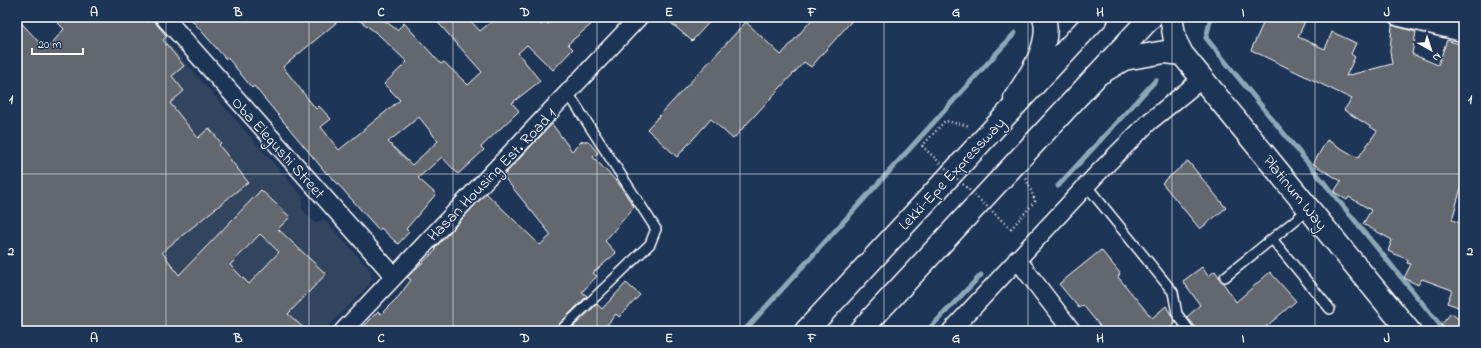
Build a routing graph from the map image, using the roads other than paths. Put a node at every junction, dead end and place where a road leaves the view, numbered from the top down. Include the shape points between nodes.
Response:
1 (164, 17) edge
2 (639, 17) edge
3 (1044, 17) edge
4 (1097, 17) edge
5 (1151, 17) edge
6 (1171, 17) edge
7 (1398, 17) edge
8 (1464, 33) edge
9 (1182, 54) junction
10 (1099, 74) junction
11 (1203, 78) junction
12 (568, 93) junction
13 (1001, 119) junction
14 (1086, 185) junction
15 (1309, 209) junction
16 (1272, 239) junction
17 (1017, 259) junction
18 (394, 276) junction
19 (1225, 277) dead end
20 (1330, 309) dead end
21 (343, 331) edge
22 (560, 331) edge
23 (806, 331) edge
24 (860, 331) edge
25 (952, 331) edge
26 (1072, 331) edge
27 (1190, 331) edge
28 (1409, 331) edge

1 - 18 street, Oba Elegushi Street
2 - 12 street, Hasan Housing Est. Road 1
3 - 13 main road via 1042,49 1025,83
4 - 13 main road, Lekki-Epe Expressway
5 - 10 main road
6 - 9 main road, Platinum Way via 1175,40
7 - 8 street
9 - 10 main road via 1165,52 1124,59
9 - 11 main road, Platinum Way
10 - 24 main road
11 - 14 street via 1150,122
11 - 15 main road, Platinum Way
12 - 18 street, Hasan Housing Est. Road 1
12 - 22 lane via 656,229 650,244
13 - 23 main road, Lekki-Epe Expressway
14 - 17 street
14 - 27 lane via 1173,292 1177,314
15 - 16 lane
15 - 28 main road, Platinum Way
16 - 19 lane
16 - 20 lane
17 - 25 street
17 - 26 street
18 - 21 street, Hasan Housing Est. Road 1

